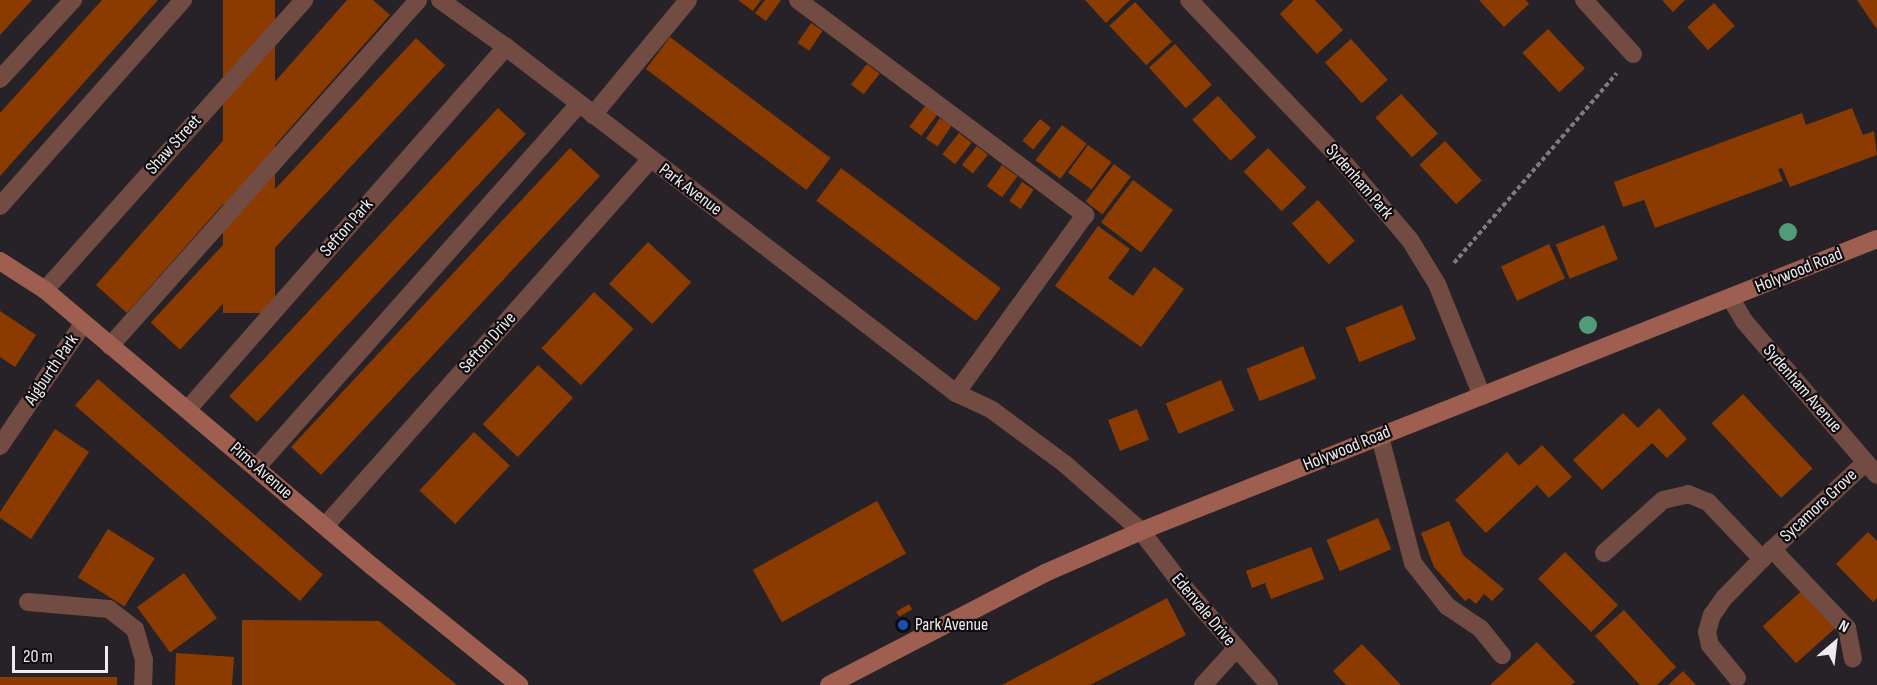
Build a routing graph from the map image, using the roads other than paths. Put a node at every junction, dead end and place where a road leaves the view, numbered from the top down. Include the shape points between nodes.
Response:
1 (73, 0) edge
2 (183, 0) edge
3 (304, 0) edge
4 (418, 0) edge
5 (440, 0) edge
6 (688, 0) edge
7 (798, 0) edge
8 (1189, 0) edge
9 (1584, 0) edge
10 (506, 48) junction
11 (1633, 54) road end
12 (0, 79) edge
13 (586, 110) junction
14 (650, 160) junction
15 (0, 206) edge
16 (1877, 240) edge
17 (0, 261) edge
18 (45, 290) junction
19 (1731, 299) junction
20 (83, 324) junction
21 (110, 346) junction
22 (956, 393) junction
23 (1482, 396) junction
24 (188, 409) junction
25 (1380, 436) junction
26 (0, 446) edge
27 (256, 468) junction
28 (1871, 468) edge
29 (325, 526) junction
30 (1141, 531) junction
31 (1604, 553) dead end
32 (1767, 554) junction
33 (28, 602) dead end
34 (1236, 649) junction
35 (1502, 655) dead end
36 (1853, 658) dead end
37 (1737, 678) dead end
38 (143, 685) edge
39 (519, 685) edge
40 (829, 685) edge
41 (1203, 685) edge
42 (1269, 685) edge

1 - 12 street
2 - 15 street
3 - 18 street, Shaw Street
4 - 21 street
5 - 10 street, Park Avenue
6 - 13 street
7 - 22 street via 1085,215
8 - 23 street, Sydenham Park via 1347,166 1410,240 1437,284
9 - 11 street
10 - 13 street, Park Avenue
10 - 24 street, Sefton Park
13 - 14 street, Park Avenue
13 - 27 street
14 - 22 street, Park Avenue
14 - 29 street, Sefton Drive
16 - 19 main road, Holywood Road
17 - 18 main road, Pims Avenue
18 - 20 main road, Pims Avenue
19 - 23 main road, Holywood Road
19 - 28 street, Sydenham Avenue via 1744,321
20 - 21 main road, Pims Avenue
20 - 26 street, Aigburth Park
21 - 24 main road, Pims Avenue
22 - 30 street, Park Avenue via 992,410 1065,464
23 - 25 main road, Holywood Road
24 - 27 main road, Pims Avenue
25 - 30 main road, Holywood Road
25 - 35 street via 1413,563 1447,606 1480,628
27 - 29 main road, Pims Avenue
28 - 32 street, Sycamore Grove
29 - 39 main road, Pims Avenue
30 - 34 street, Edenvale Drive
30 - 40 main road, Holywood Road via 1046,573
31 - 32 street, Sycamore Grove via 1663,500 1688,494 1708,502
32 - 36 street, Sycamore Grove via 1847,628
32 - 37 street, Sycamore Grove via 1724,598 1712,615 1707,632 1710,645
33 - 38 street via 109,609 135,629 144,660
34 - 41 street
34 - 42 street, Edenvale Drive

